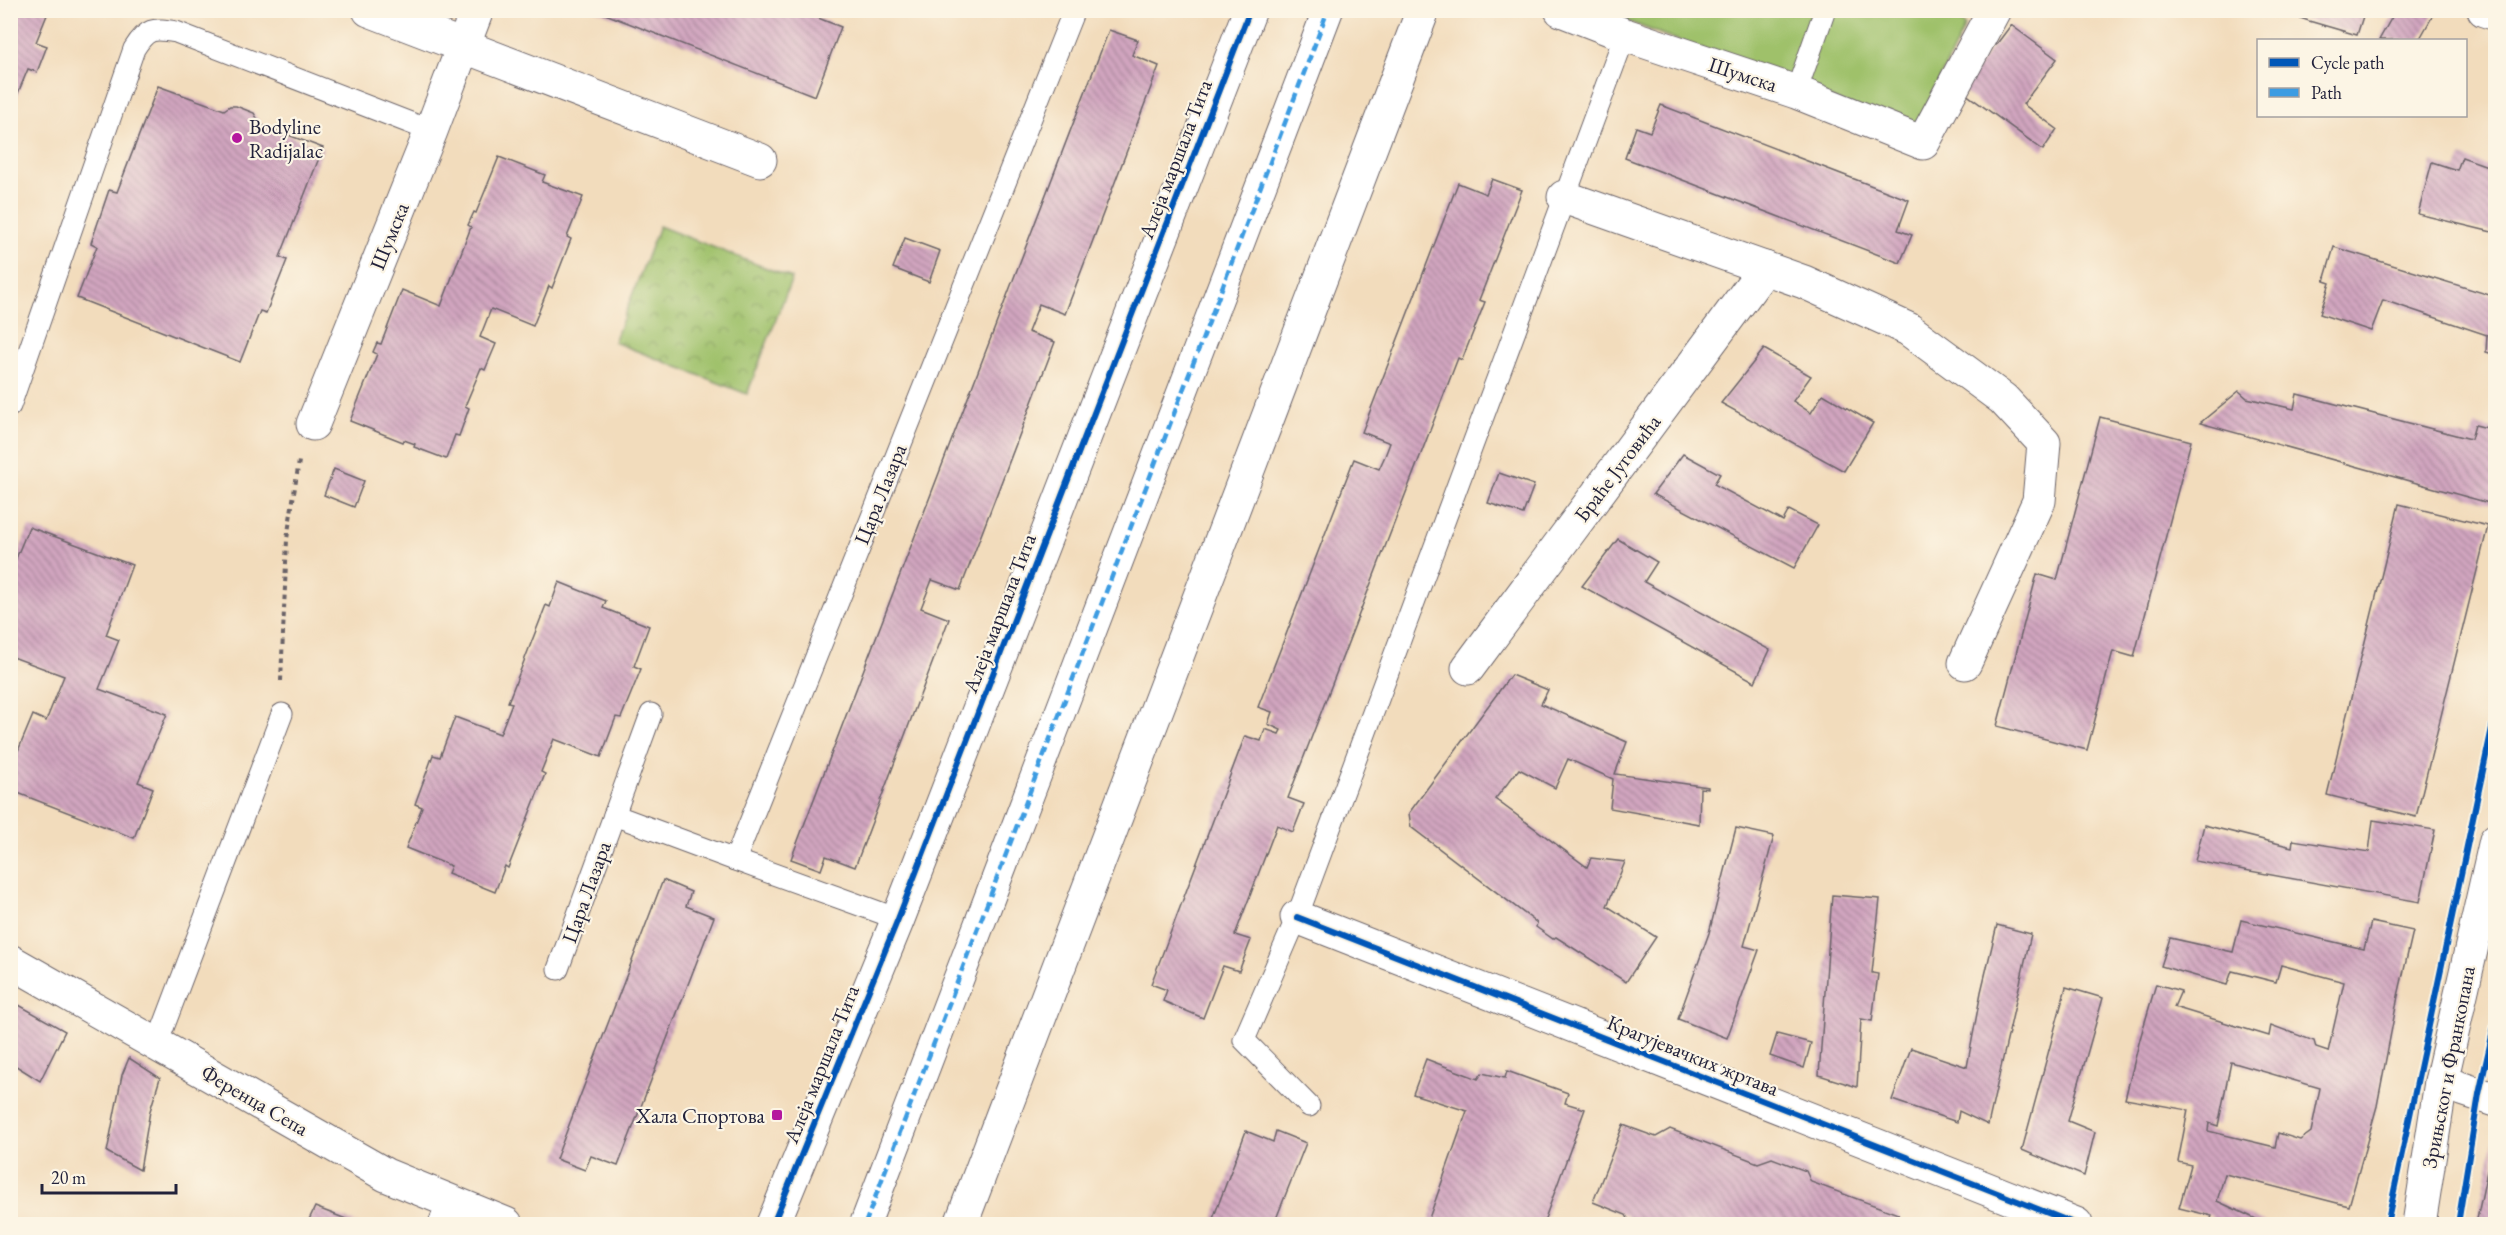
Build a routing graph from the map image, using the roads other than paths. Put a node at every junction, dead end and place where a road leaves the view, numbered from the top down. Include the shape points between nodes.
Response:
1 (369, 10) edge
2 (477, 10) edge
3 (1074, 10) edge
4 (1250, 10) edge
5 (1328, 10) edge
6 (1423, 10) edge
7 (1561, 10) edge
8 (1825, 10) edge
9 (1994, 10) edge
10 (2484, 10) edge
11 (2496, 14) edge
12 (1625, 35) junction
13 (463, 47) junction
14 (1796, 92) junction
15 (431, 131) junction
16 (760, 160) dead end
17 (1564, 196) junction
18 (1765, 268) junction
19 (10, 406) edge
20 (313, 424) road end
21 (1965, 663) dead end
22 (1468, 668) dead end
23 (282, 714) road end
24 (651, 714) dead end
25 (614, 815) junction
26 (2496, 840) edge
27 (735, 860) junction
28 (1298, 917) junction
29 (898, 919) junction
30 (10, 961) edge
31 (558, 969) dead end
32 (157, 1044) junction
33 (2441, 1082) junction
34 (2496, 1100) edge
35 (1309, 1106) dead end
36 (444, 1213) edge
37 (488, 1221) edge
38 (773, 1224) edge
39 (865, 1224) edge
40 (961, 1224) edge
41 (2076, 1224) edge
42 (2419, 1224) edge

1 - 13 street
2 - 13 street, Шумска
3 - 27 lane, Цара Лазара
4 - 29 street, Алеја маршала Тита
5 - 39 street
6 - 40 street
7 - 12 street, Шумска
8 - 14 lane
9 - 14 street, Шумска via 1923,143
10 - 11 street
12 - 14 street, Шумска
12 - 17 lane
13 - 15 street, Шумска
13 - 16 street
15 - 19 lane via 176,32 156,29 142,35
15 - 20 street, Шумска
17 - 18 street
17 - 28 lane
18 - 21 street via 1908,329 2003,399 2044,443 2039,501
18 - 22 street, Браће Југовића
23 - 32 lane
24 - 25 lane, Цара Лазара
25 - 27 lane, Цара Лазара
25 - 31 lane, Цара Лазара
26 - 33 street, Зрињског и Франкопана
27 - 29 lane
28 - 35 lane via 1244,1040
28 - 41 street, Крагујевачких жртава
29 - 38 street, Алеја маршала Тита
30 - 32 street, Ференца Сепа
32 - 36 street, Ференца Сепа via 386,1175
33 - 34 street
33 - 42 street, Зрињског и Франкопана
36 - 37 street, Ференца Сепа

